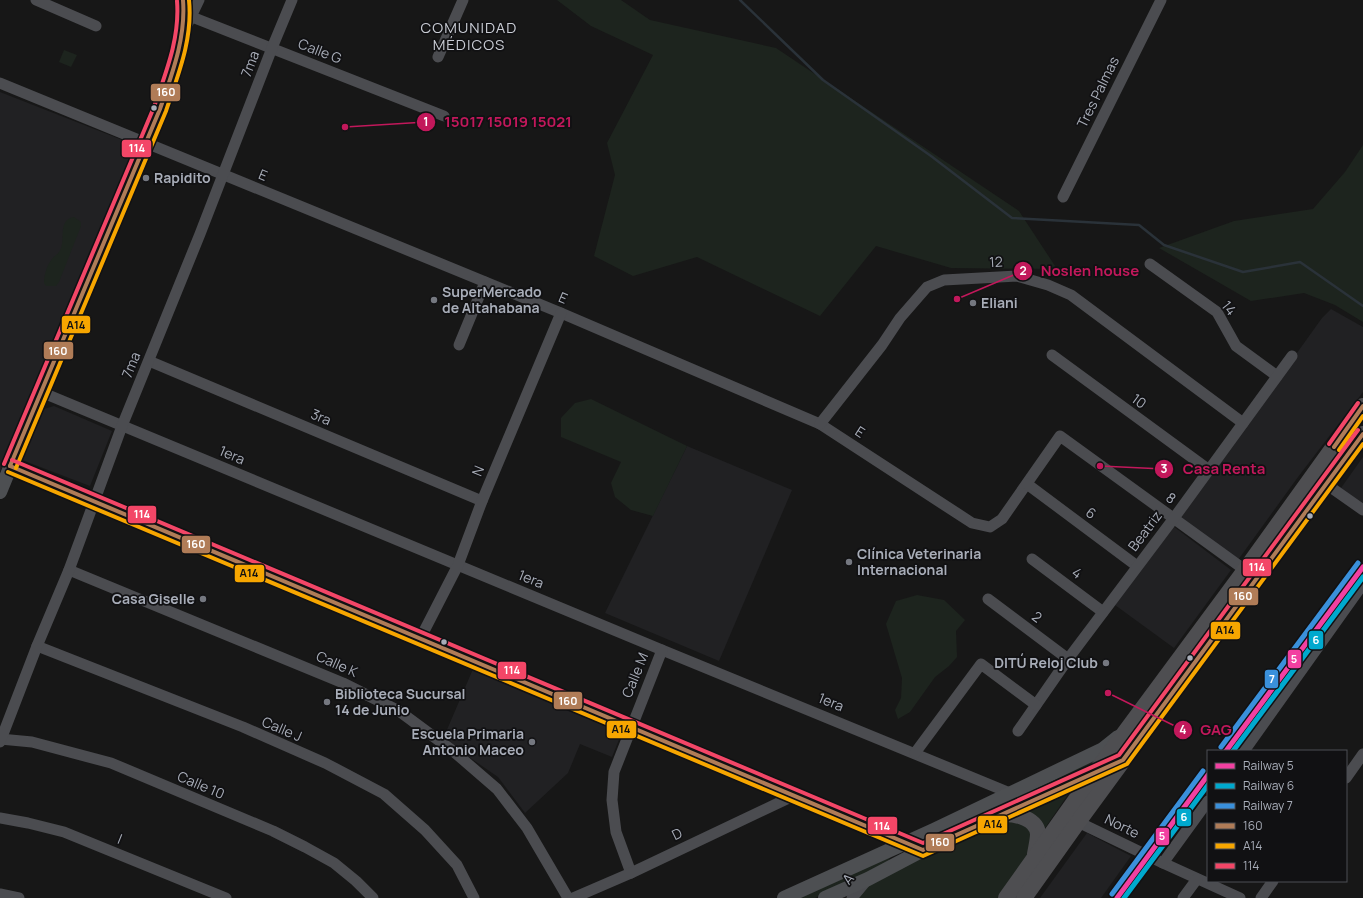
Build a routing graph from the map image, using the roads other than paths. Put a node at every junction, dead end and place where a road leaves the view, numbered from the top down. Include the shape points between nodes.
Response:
1 (36, 0) edge
2 (183, 0) edge
3 (199, 0) edge
4 (292, 0) edge
5 (462, 0) edge
6 (1161, 0) edge
7 (188, 17) junction
8 (96, 26) dead end
9 (272, 48) junction
10 (438, 57) dead end
11 (0, 83) edge
12 (444, 116) dead end
13 (146, 143) junction
14 (223, 174) junction
15 (1063, 197) dead end
16 (1150, 264) dead end
17 (485, 282) junction
18 (561, 313) junction
19 (459, 345) dead end
20 (1052, 355) dead end
21 (1292, 356) dead end
22 (149, 361) junction
23 (1277, 376) junction
24 (41, 392) junction
25 (1363, 406) edge
26 (1243, 423) junction
27 (820, 424) junction
28 (122, 426) junction
29 (1363, 434) edge
30 (1060, 436) joint
31 (10, 466) junction
32 (1209, 470) junction
33 (1027, 484) junction
34 (1326, 484) junction
35 (0, 492) edge
36 (482, 501) junction
37 (94, 502) junction
38 (1363, 510) edge
39 (1174, 518) junction
40 (1032, 559) dead end
41 (458, 565) junction
42 (1137, 566) junction
43 (69, 570) junction
44 (1245, 570) junction
45 (1363, 584) edge
46 (988, 599) dead end
47 (1103, 612) junction
48 (420, 639) junction
49 (37, 646) junction
50 (662, 650) junction
51 (1068, 659) junction
52 (1036, 705) junction
53 (1138, 716) junction
54 (630, 728) junction
55 (1018, 731) dead end
56 (0, 740) edge
57 (1245, 750) edge
58 (914, 753) junction
59 (1363, 754) edge
60 (1123, 760) junction
61 (1094, 774) junction
62 (1347, 777) edge
63 (1010, 793) junction
64 (793, 796) junction
65 (1207, 802) edge
66 (1005, 814) junction
67 (0, 818) edge
68 (1078, 822) junction
69 (1053, 831) junction
70 (937, 836) junction
71 (899, 846) junction
72 (923, 850) junction
73 (1034, 858) junction
74 (1163, 863) junction
75 (897, 864) junction
76 (631, 873) junction
77 (868, 879) junction
78 (1197, 879) junction
79 (1272, 882) edge
80 (0, 894) edge
81 (19, 898) edge
82 (226, 898) edge
83 (373, 898) edge
84 (474, 898) edge
85 (568, 898) edge
86 (573, 898) edge
87 (784, 898) edge
88 (826, 898) edge
89 (852, 898) edge
90 (1006, 898) edge
91 (1024, 898) edge
92 (1184, 898) edge
93 (1240, 898) edge
94 (1261, 898) edge

1 - 8 street
2 - 7 main road
3 - 7 street
4 - 9 street, 7ma
5 - 10 street
6 - 15 street, Tres Palmas
7 - 9 street, Calle G
7 - 13 main road via 160,109
9 - 12 street, Calle G
9 - 14 street, 7ma
11 - 13 street, E
13 - 14 street, E
13 - 24 main road
14 - 17 street, E
14 - 22 street, 7ma
16 - 23 street, 14 via 1217,312 1236,346
17 - 18 street, E
17 - 19 street
18 - 27 street, E
18 - 36 street, N
20 - 32 street, 10
21 - 23 street, Beatriz
22 - 28 street, 7ma
22 - 36 street, 3ra
23 - 26 street, Beatriz
24 - 28 street, 1era
24 - 31 main road
25 - 44 highway
26 - 27 street, 12 via 1071,295 1017,276 944,280 927,287 900,318
26 - 32 street, Beatriz
27 - 33 street, E via 972,523 990,527 1002,519
28 - 37 street, 7ma
28 - 41 street, 1era
29 - 34 highway
30 - 33 street, E
30 - 39 street, 8
31 - 35 main road
31 - 37 street
32 - 39 street, Beatriz
33 - 42 street, 6
34 - 38 street
34 - 60 highway
36 - 41 street, N
37 - 43 street, 7ma
37 - 48 street
39 - 42 street, Beatriz
39 - 44 street, 8
40 - 47 street, 4
41 - 48 street, N
41 - 50 street, 1era
42 - 47 street, Beatriz
43 - 49 street, 7ma
43 - 85 street, Calle K via 330,677 398,711 453,751 497,789 527,828
44 - 53 highway
45 - 57 street
46 - 51 street, 2
47 - 51 street, Beatriz
48 - 54 street
49 - 56 street, 7ma
49 - 84 street, Calle J via 243,727 325,763 384,794 425,830 457,865
50 - 54 street, Calle M
50 - 58 street, 1era
51 - 52 street, Beatriz
52 - 55 street, Beatriz
52 - 58 street via 981,664
53 - 61 highway
53 - 63 main road via 1103,749
54 - 64 street
54 - 76 street, Calle M via 614,772 612,800 616,832
56 - 83 street, Calle 10 via 32,742 111,763 265,828 334,863
58 - 63 street, 1era
59 - 62 street
60 - 61 highway
60 - 68 highway
61 - 66 main road
61 - 69 highway
63 - 70 main road
64 - 71 street
64 - 76 street, D
65 - 74 street
66 - 70 main road
66 - 73 highway via 1021,816 1035,826 1038,836
67 - 82 street, I via 64,832
68 - 69 highway via 1066,823
68 - 74 street, Norte
68 - 91 highway
69 - 73 highway
70 - 71 main road
70 - 72 main road
71 - 72 street
71 - 75 main road via 901,857
71 - 87 main road
72 - 75 main road
73 - 90 highway
74 - 78 street, Norte
75 - 77 main road
76 - 86 street, D
77 - 88 main road
77 - 89 street, A
78 - 92 street
78 - 93 street, Norte
79 - 94 street
80 - 81 street

